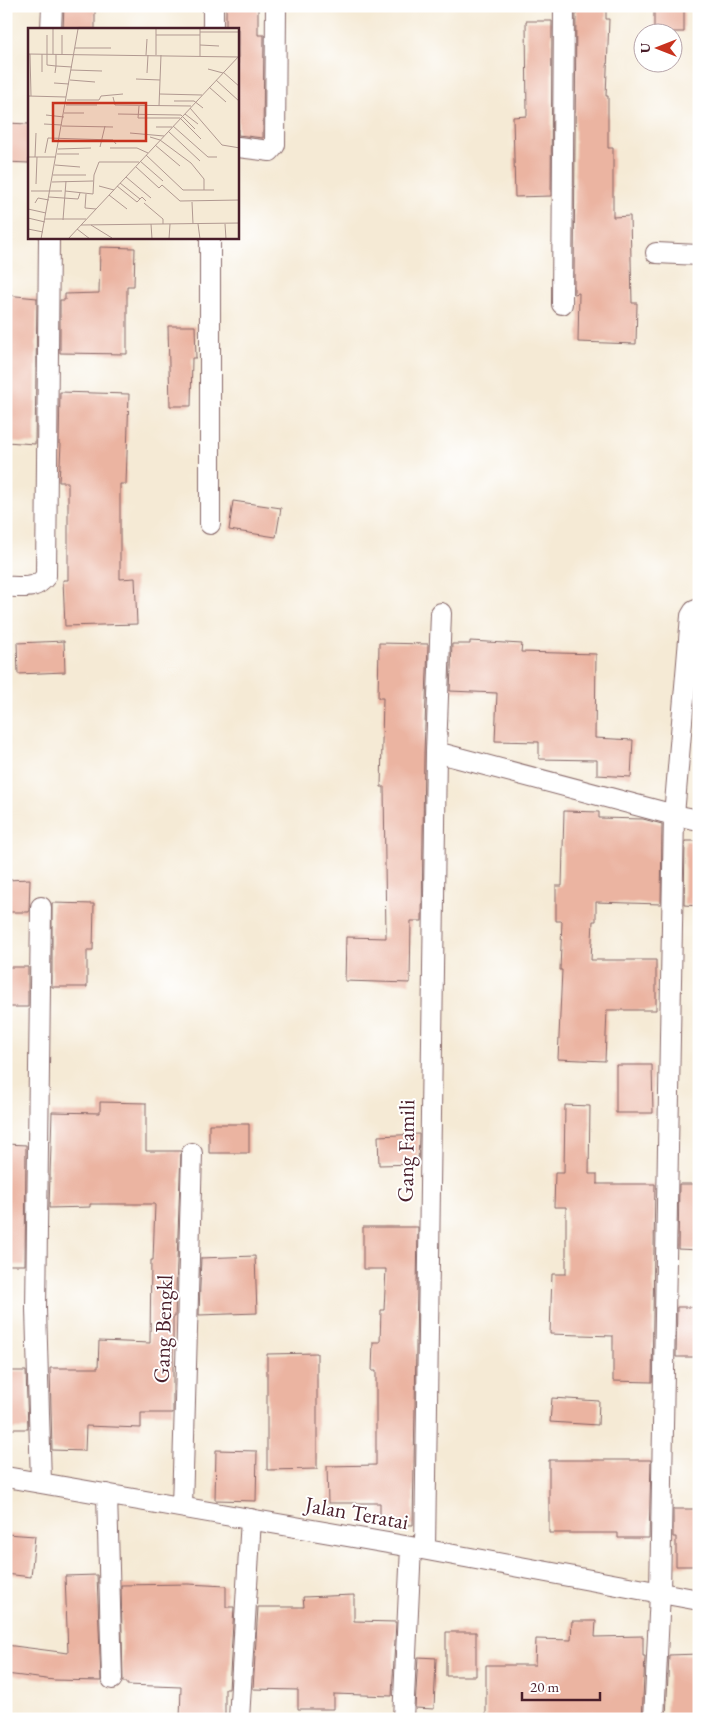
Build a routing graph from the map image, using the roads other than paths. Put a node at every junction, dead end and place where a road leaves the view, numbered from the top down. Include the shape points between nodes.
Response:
1 (52, 6) edge
2 (213, 6) edge
3 (276, 6) edge
4 (564, 6) edge
5 (51, 28) edge
6 (213, 28) edge
7 (239, 148) edge
8 (49, 239) edge
9 (210, 239) edge
10 (656, 253) dead end
11 (699, 255) edge
12 (562, 304) dead end
13 (210, 524) dead end
14 (6, 586) edge
15 (699, 609) edge
16 (441, 613) dead end
17 (436, 752) junction
18 (674, 815) junction
19 (699, 820) edge
20 (41, 907) dead end
21 (192, 1153) dead end
22 (6, 1477) edge
23 (41, 1483) junction
24 (107, 1494) junction
25 (182, 1507) junction
26 (251, 1519) junction
27 (418, 1548) junction
28 (660, 1593) junction
29 (699, 1600) edge
30 (112, 1679) dead end
31 (239, 1719) edge
32 (403, 1719) edge
33 (654, 1719) edge

1 - 5 street
2 - 6 street
3 - 7 street via 275,145 270,151
4 - 12 street
8 - 14 street via 46,576 34,586
9 - 13 street
10 - 11 street
15 - 18 street via 690,616
16 - 17 street, Gang Famili
17 - 18 street
17 - 27 street, Gang Famili
18 - 19 street
18 - 28 street
20 - 23 street via 36,1309
21 - 25 street, Gang Bengkl
22 - 23 street, Jalan Teratai
23 - 24 street, Jalan Teratai
24 - 25 street, Jalan Teratai
24 - 30 street
25 - 26 street, Jalan Teratai
26 - 27 street, Jalan Teratai
26 - 31 street
27 - 28 street, Jalan Teratai
27 - 32 street, Gang Famili
28 - 29 street, Jalan Teratai
28 - 33 street

